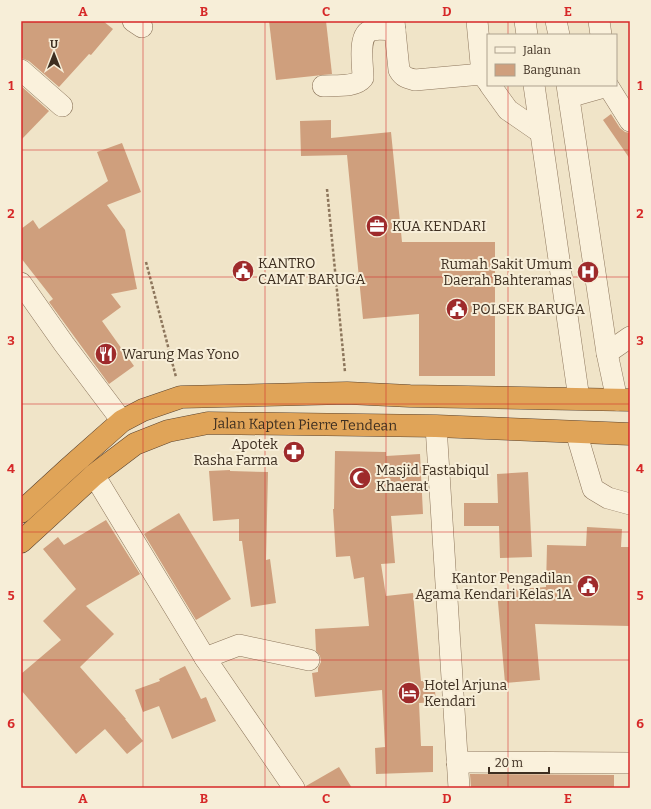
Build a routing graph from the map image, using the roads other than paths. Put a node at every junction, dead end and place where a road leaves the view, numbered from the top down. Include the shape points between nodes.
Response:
1 (477, 21) edge
2 (525, 21) edge
3 (556, 21) edge
4 (599, 21) edge
5 (394, 25) edge
6 (527, 34) edge
7 (559, 34) edge
8 (601, 34) edge
9 (21, 70) edge
10 (487, 80) edge
11 (323, 86) dead end
12 (491, 86) edge
13 (534, 86) edge
14 (608, 86) edge
15 (568, 91) edge
16 (62, 106) dead end
17 (630, 121) edge
18 (540, 132) junction
19 (21, 283) edge
20 (630, 337) edge
21 (607, 353) junction
22 (606, 400) edge
23 (122, 421) junction
24 (436, 426) junction
25 (576, 432) junction
26 (602, 433) junction
27 (630, 434) edge
28 (94, 475) junction
29 (630, 504) edge
30 (21, 512) edge
31 (21, 542) edge
32 (205, 658) junction
33 (309, 660) dead end
34 (457, 762) junction
35 (630, 763) edge
36 (294, 788) edge
37 (459, 788) edge

1 - 10 street
2 - 6 street
3 - 7 street
4 - 8 street
5 - 10 street via 399,70 407,78
5 - 11 street via 370,30 364,36 363,78 359,82
9 - 16 street
12 - 18 street via 508,110
13 - 18 street
14 - 15 street
14 - 17 street
15 - 21 street
18 - 22 street
19 - 23 street
20 - 21 street
21 - 22 street
22 - 23 highway, Jalan Kapten Pierre Tendean via 347,393 181,397 143,410
22 - 26 highway
23 - 30 highway, Jalan Kapten Pierre Tendean
24 - 25 highway, Jalan Kapten Pierre Tendean
24 - 28 highway, Jalan Kapten Pierre Tendean via 208,423 168,431 135,444
24 - 34 street
25 - 26 highway, Jalan Kapten Pierre Tendean
25 - 29 street via 592,489 608,498
26 - 27 highway, Jalan Kapten Pierre Tendean
28 - 31 highway, Jalan Kapten Pierre Tendean
28 - 32 street
32 - 33 street via 239,645
32 - 36 street
34 - 35 street
34 - 37 street

